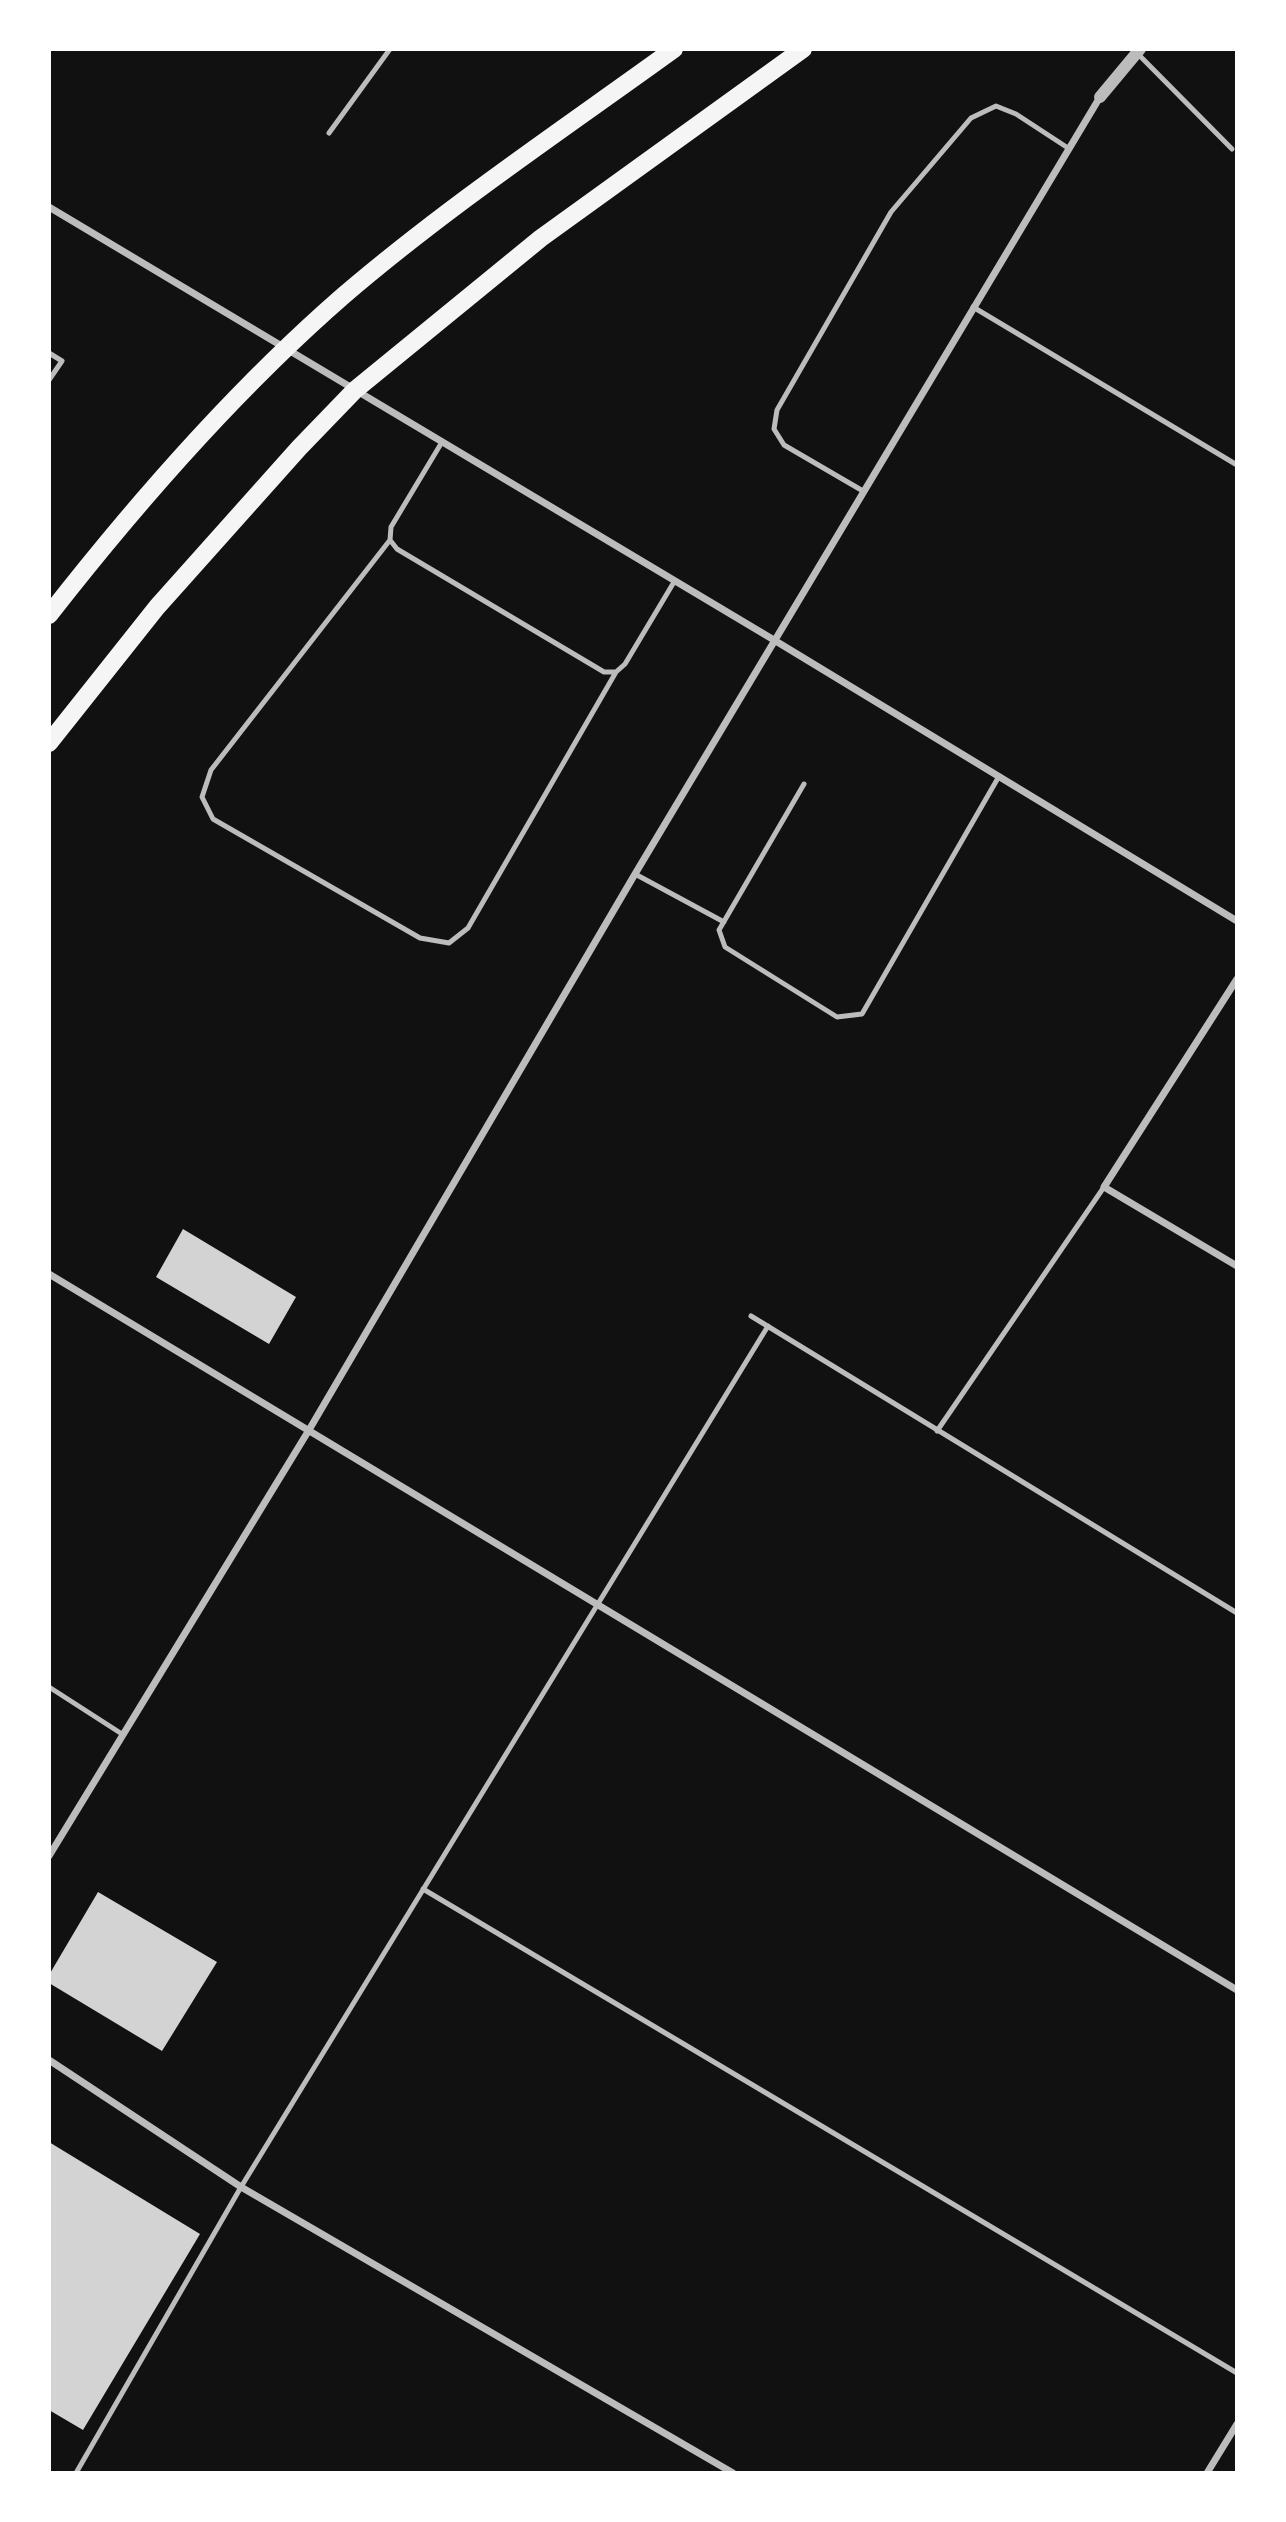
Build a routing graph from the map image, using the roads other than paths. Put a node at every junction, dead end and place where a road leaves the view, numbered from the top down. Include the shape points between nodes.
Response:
1 (390, 49) edge
2 (674, 49) edge
3 (803, 49) edge
4 (1139, 51) edge
5 (1100, 97) joint
6 (329, 133) dead end
7 (1068, 148) junction
8 (1233, 149) dead end
9 (49, 207) edge
10 (972, 307) junction
11 (286, 348) junction
12 (49, 353) edge
13 (49, 380) edge
14 (355, 390) junction
15 (442, 442) junction
16 (1237, 465) edge
17 (863, 491) junction
18 (390, 540) junction
19 (674, 582) junction
20 (49, 614) edge
21 (774, 640) junction
22 (616, 671) junction
23 (49, 743) edge
24 (998, 778) junction
25 (804, 784) dead end
26 (635, 874) junction
27 (1237, 921) edge
28 (724, 922) junction
29 (1237, 979) edge
30 (1104, 1187) junction
31 (1237, 1266) edge
32 (49, 1274) edge
33 (751, 1316) dead end
34 (768, 1326) junction
35 (309, 1430) junction
36 (937, 1432) junction
37 (599, 1604) junction
38 (1237, 1613) edge
39 (49, 1687) edge
40 (122, 1734) junction
41 (49, 1856) edge
42 (424, 1889) junction
43 (1237, 1990) edge
44 (49, 2060) edge
45 (241, 2187) junction
46 (1237, 2373) edge
47 (1237, 2424) edge
48 (76, 2473) edge
49 (733, 2473) edge
50 (1207, 2473) edge

1 - 6 lane
2 - 11 main road via 427,228
3 - 14 main road via 541,238
4 - 5 street
4 - 8 lane
5 - 7 street
7 - 10 street
7 - 17 lane via 996,106 971,118 891,212 777,410 774,429 784,445
9 - 11 street
10 - 16 lane
10 - 17 street
11 - 14 street
11 - 20 main road via 178,460
12 - 13 lane via 62,361
14 - 15 street
14 - 23 main road via 157,607
15 - 18 lane via 391,527
15 - 19 street
17 - 21 street
18 - 22 lane via 397,550 593,665
18 - 22 lane via 211,770 202,797 213,819 420,938 449,943 468,928
19 - 21 street
19 - 22 lane via 625,664
21 - 24 street
21 - 26 street
24 - 27 street
24 - 28 lane via 862,1014 837,1017 725,947 719,930
25 - 28 lane
26 - 28 lane
26 - 35 street
29 - 30 street
30 - 31 street
30 - 36 lane
32 - 35 street
33 - 34 lane
34 - 36 lane
34 - 37 lane
35 - 37 street
35 - 40 street
36 - 38 lane
37 - 42 lane
37 - 43 street
39 - 40 lane
40 - 41 street
42 - 45 lane
42 - 46 lane
44 - 45 street
45 - 48 lane
45 - 49 street
47 - 50 street

